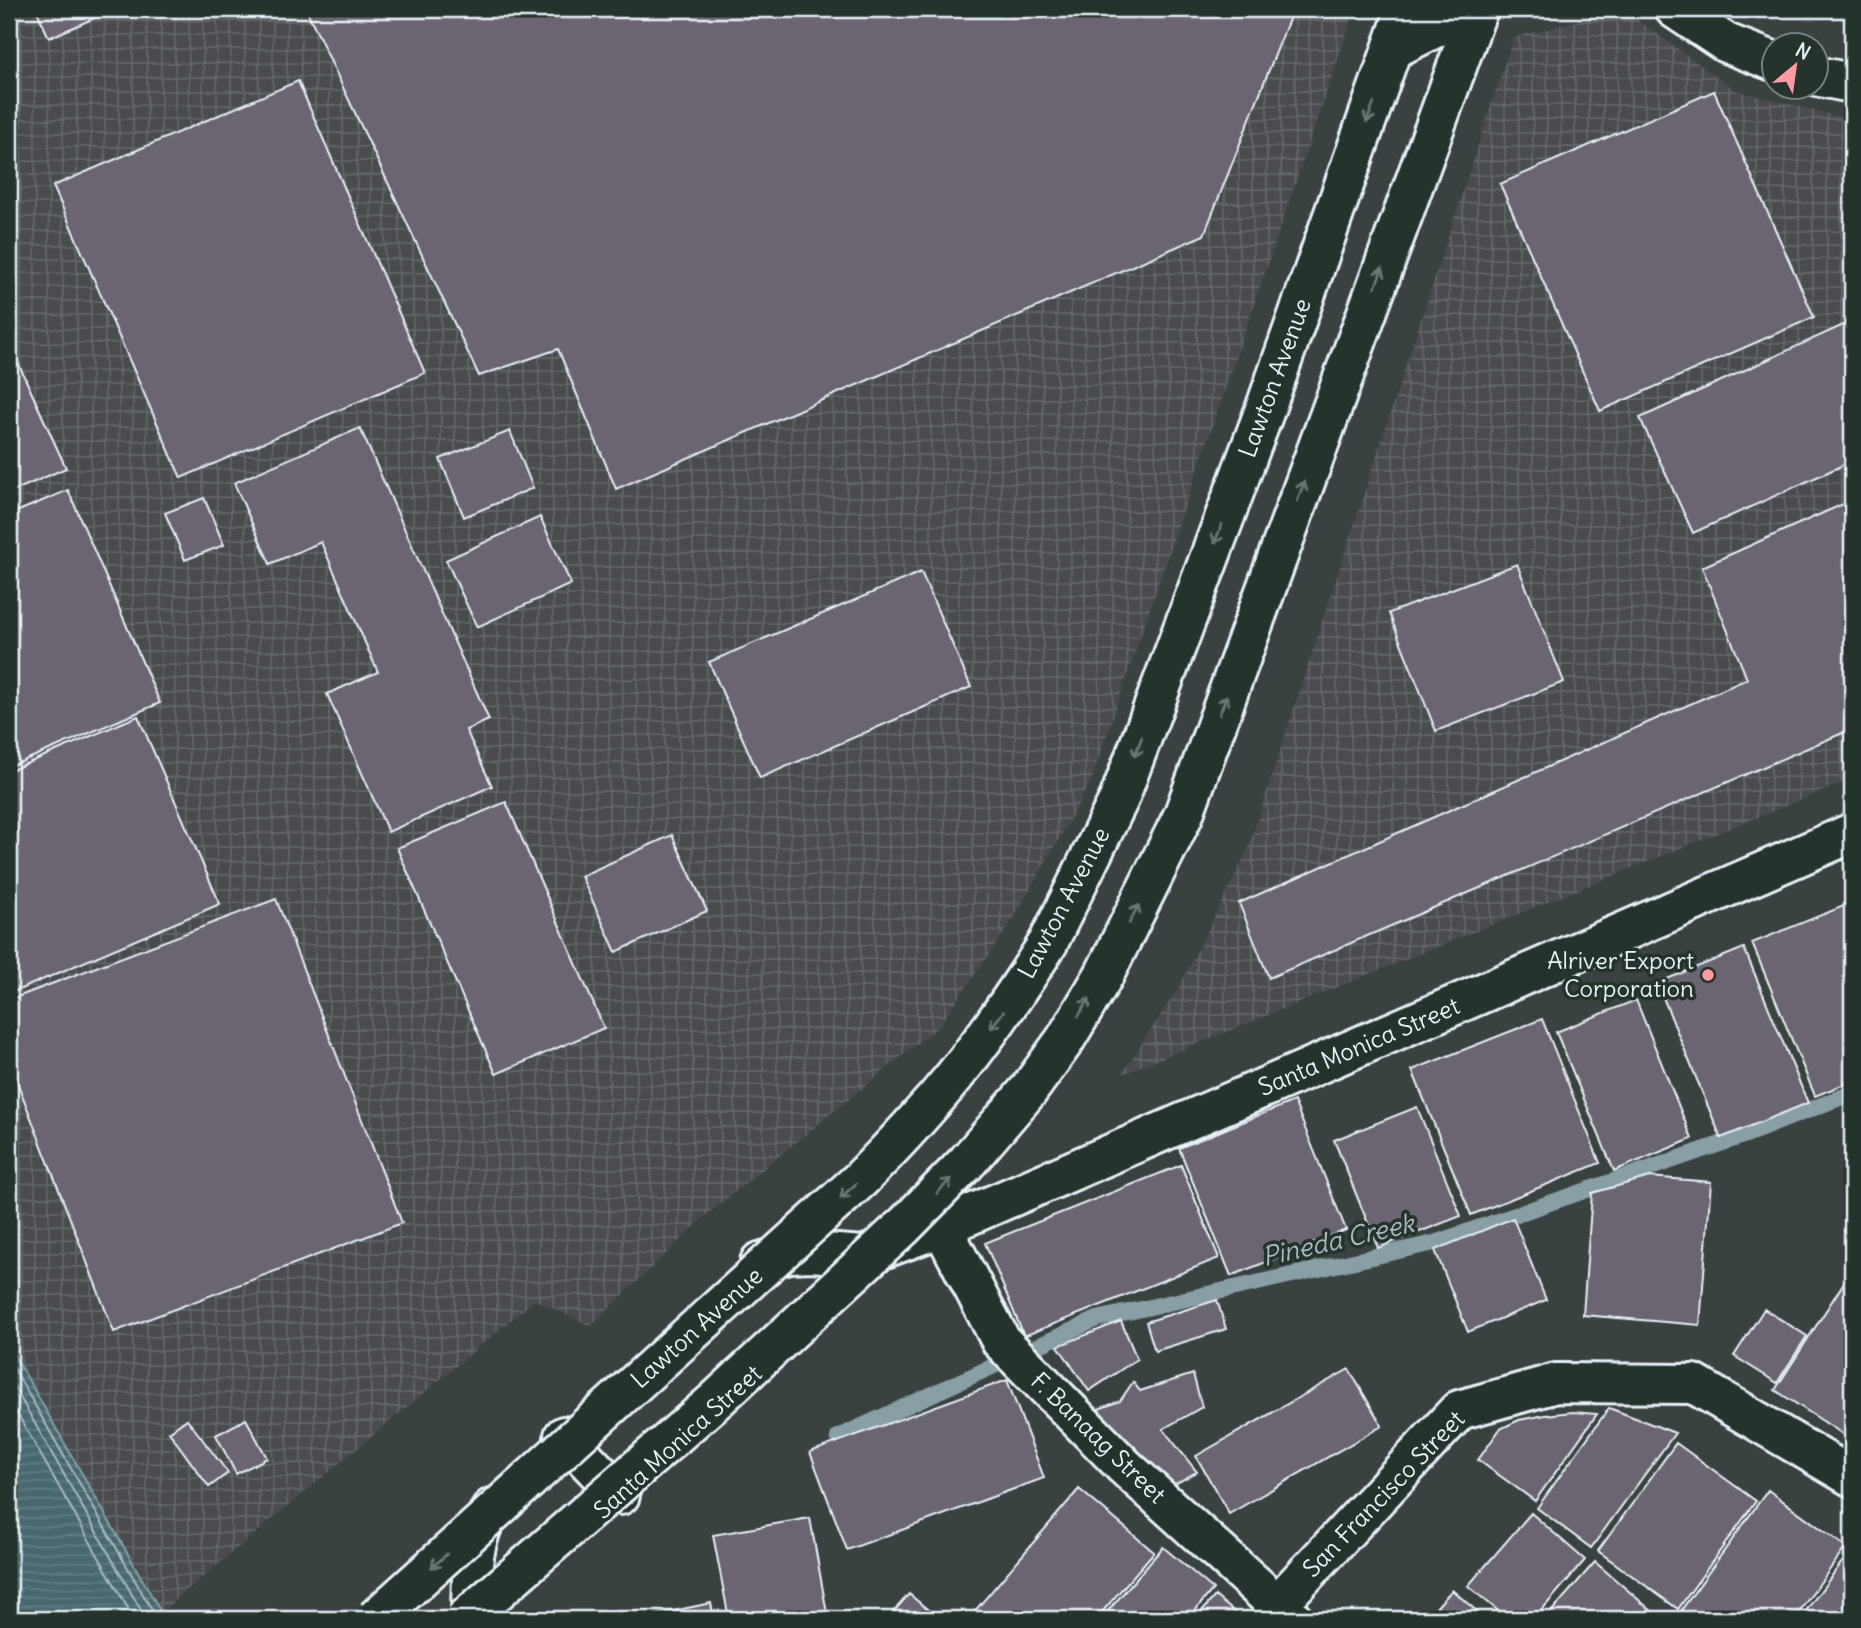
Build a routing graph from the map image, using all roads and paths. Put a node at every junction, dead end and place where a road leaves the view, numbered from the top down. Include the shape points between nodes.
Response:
1 (1406, 9) edge
2 (1473, 9) edge
3 (1478, 9) edge
4 (1675, 9) edge
5 (1392, 49) junction
6 (1759, 56) edge
7 (1829, 79) edge
8 (1852, 83) edge
9 (1852, 833) edge
10 (942, 1227) junction
11 (863, 1256) junction
12 (564, 1436) junction
13 (1852, 1477) edge
14 (620, 1495) junction
15 (1284, 1613) edge
16 (375, 1619) edge
17 (465, 1619) edge
18 (471, 1619) edge
19 (483, 1619) edge

1 - 5 main road, Lawton Avenue
2 - 5 main road
17 -> 3 main road, bridge via 716,1400 914,1217 1028,1091 1065,1040 1104,975 1183,816
4 - 6 main road via 1726,43
5 -> 16 main road, Lawton Avenue, bridge via 1119,799 1048,943 1011,1002 922,1115 861,1179
7 - 8 main road
9 - 10 main road, Santa Monica Street
10 - 11 main road, Santa Monica Street
10 - 15 main road, F. Banaag Street via 1001,1341 1124,1466
11 - 12 main road, Santa Monica Street via 811,1252 762,1260
11 - 14 main road, Santa Monica Street via 808,1324
12 - 14 main road
12 - 18 main road, Santa Monica Street via 503,1492 488,1513 472,1562
13 - 15 main road, San Francisco Street via 1695,1384 1556,1383 1459,1410
14 - 19 main road, Santa Monica Street

